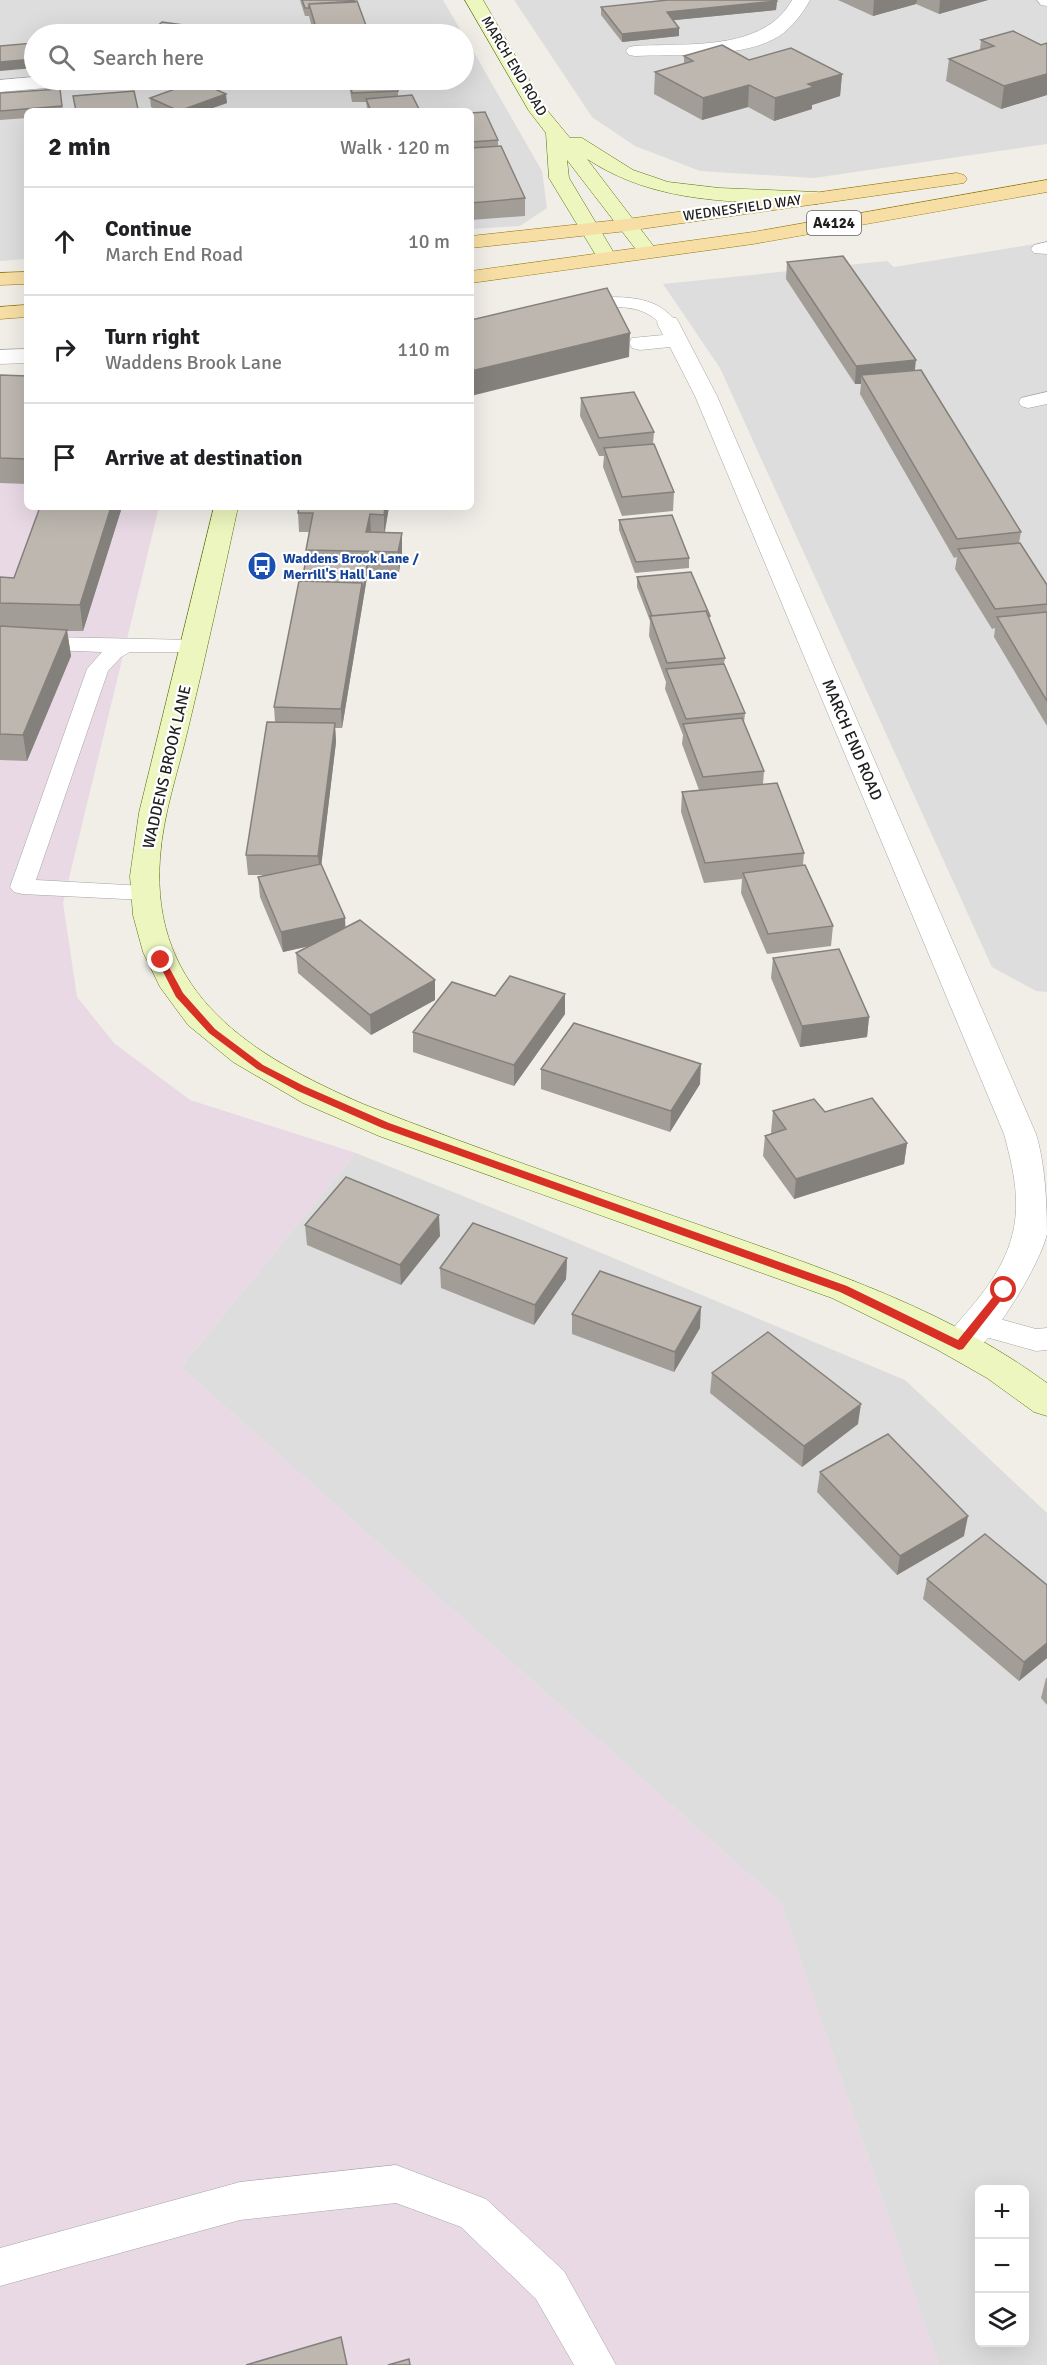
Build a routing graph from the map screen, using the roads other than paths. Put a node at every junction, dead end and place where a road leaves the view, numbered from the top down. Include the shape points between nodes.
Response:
1 (474, 0) edge
2 (801, 0) edge
3 (635, 51) dead end
4 (24, 84) edge
5 (0, 86) edge
6 (555, 130) junction
7 (970, 177) dead end
8 (1047, 186) edge
9 (817, 198) junction
10 (627, 225) junction
11 (588, 229) junction
12 (474, 242) edge
13 (648, 252) junction
14 (607, 258) junction
15 (474, 277) edge
16 (24, 278) edge
17 (0, 279) edge
18 (561, 308) edge
19 (24, 311) edge
20 (0, 313) edge
21 (673, 331) junction
22 (640, 343) dead end
23 (24, 356) edge
24 (0, 357) edge
25 (1047, 398) edge
26 (1028, 402) dead end
27 (225, 510) edge
28 (0, 642) edge
29 (127, 646) junction
30 (195, 646) junction
31 (145, 893) junction
32 (969, 1335) junction
33 (1047, 1340) edge
34 (1047, 1402) edge
35 (0, 2267) edge
36 (596, 2365) edge

1 - 6 street, MARCH END ROAD via 538,111
2 - 3 street via 792,17 764,37 730,44
4 - 5 street
6 - 9 street, MARCH END ROAD via 627,175 664,187
6 - 10 street, MARCH END ROAD
6 - 11 street via 559,178
7 - 9 main road, WEDNESFIELD WAY / A4124
8 - 13 main road, A4124
9 - 10 main road, WEDNESFIELD WAY / A4124
10 - 11 main road, WEDNESFIELD WAY / A4124
10 - 13 street, MARCH END ROAD
11 - 12 main road, WEDNESFIELD WAY / A4124
11 - 14 street
13 - 14 main road, A4124
14 - 15 main road, A4124
16 - 17 main road
18 - 21 lane via 619,302 659,312
19 - 20 main road
21 - 22 street
21 - 32 street, MARCH END ROAD via 711,407 1020,1134 1031,1175 1034,1211 1024,1251 1004,1290
23 - 24 street
25 - 26 lane
27 - 30 street, WADDENS BROOK LANE
28 - 29 lane
29 - 30 lane
29 - 31 lane via 113,652 98,669 22,887
30 - 31 street, WADDENS BROOK LANE via 154,809
31 - 32 street, WADDENS BROOK LANE via 149,926 179,995 212,1031 260,1067 385,1125
32 - 33 lane
32 - 34 street, WADDENS BROOK LANE
35 - 36 lane via 240,2201 396,2184 473,2212 550,2285

